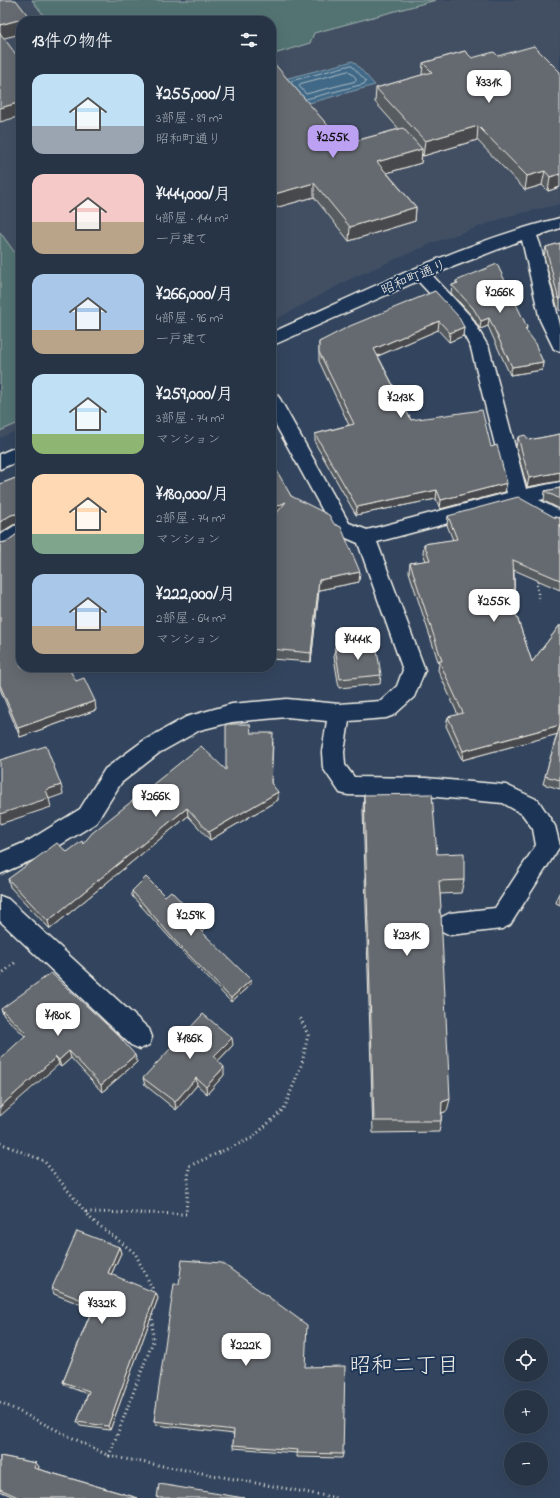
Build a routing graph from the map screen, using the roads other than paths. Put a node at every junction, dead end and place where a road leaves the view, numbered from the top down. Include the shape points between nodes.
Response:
1 (560, 223) edge
2 (527, 232) junction
3 (421, 274) junction
4 (276, 338) edge
5 (560, 345) edge
6 (276, 408) edge
7 (16, 454) edge
8 (0, 462) edge
9 (560, 489) edge
10 (518, 497) junction
11 (560, 520) edge
12 (16, 534) edge
13 (366, 538) junction
14 (0, 545) edge
15 (339, 713) junction
16 (0, 864) edge
17 (0, 906) edge
18 (450, 924) dead end
19 (140, 1037) dead end

1 - 2 street, 昭和町通り
2 - 3 street, 昭和町通り
2 - 5 street via 532,244 548,320
3 - 4 street, 昭和町通り
3 - 10 street via 465,321 480,348
6 - 13 street via 342,528
7 - 8 street
9 - 10 street
10 - 11 street
10 - 13 street
12 - 14 street
13 - 15 street via 414,670 406,691 386,708
15 - 16 street via 287,708 232,713 194,723 151,747 113,776 88,816 36,848
15 - 18 street via 333,752 334,768 348,786 426,787 506,794 530,807 544,826 548,846 502,918
17 - 19 street

